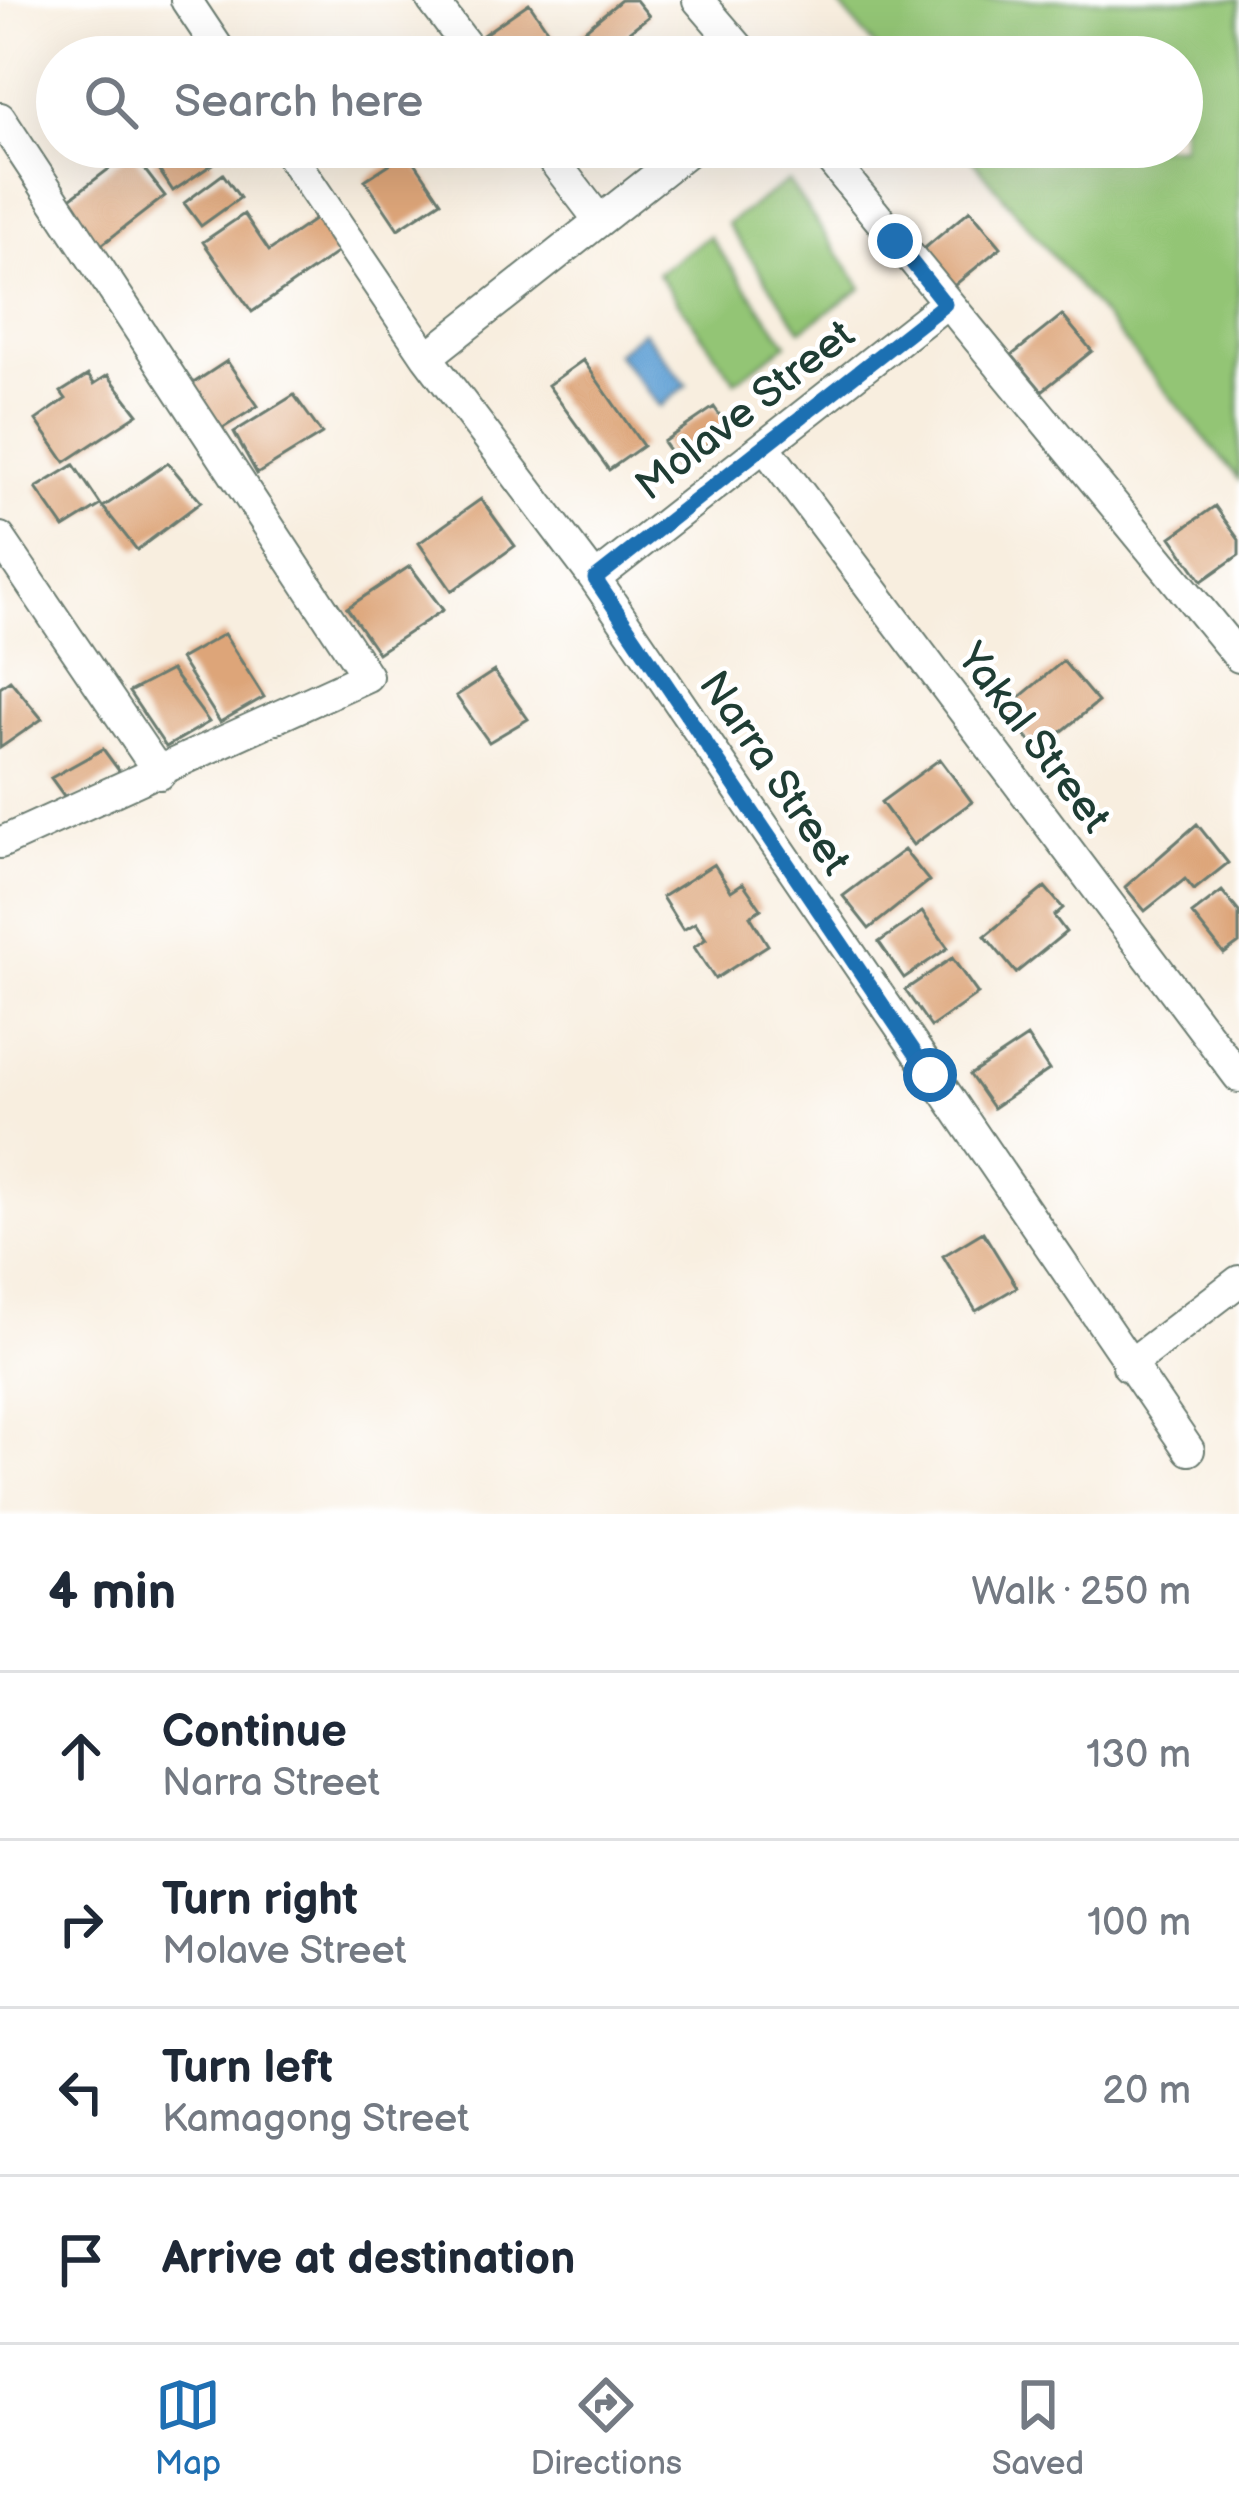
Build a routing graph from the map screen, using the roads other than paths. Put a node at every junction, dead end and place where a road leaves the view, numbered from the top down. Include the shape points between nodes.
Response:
1 (186, 0) edge
2 (432, 0) edge
3 (698, 0) edge
4 (210, 36) edge
5 (459, 36) edge
6 (728, 36) edge
7 (0, 118) edge
8 (299, 168) edge
9 (559, 168) edge
10 (666, 168) edge
11 (837, 168) edge
12 (599, 220) junction
13 (945, 304) junction
14 (427, 357) junction
15 (765, 447) junction
16 (0, 538) edge
17 (595, 579) junction
18 (1239, 657) edge
19 (160, 774) junction
20 (0, 843) edge
21 (1239, 1077) edge
22 (1239, 1281) edge
23 (1128, 1366) junction
24 (1189, 1450) dead end

1 - 4 street
2 - 5 street
3 - 6 street
7 - 19 street via 367,676
8 - 14 street, Narra Street
9 - 12 street
10 - 12 street
11 - 13 street
12 - 14 street
13 - 15 street, Molave Street
13 - 18 street
14 - 17 street, Narra Street
15 - 17 street, Molave Street
15 - 21 street, Yakal Street
16 - 19 street
17 - 23 street, Narra Street
19 - 20 street
22 - 23 street
23 - 24 street, Narra Street

